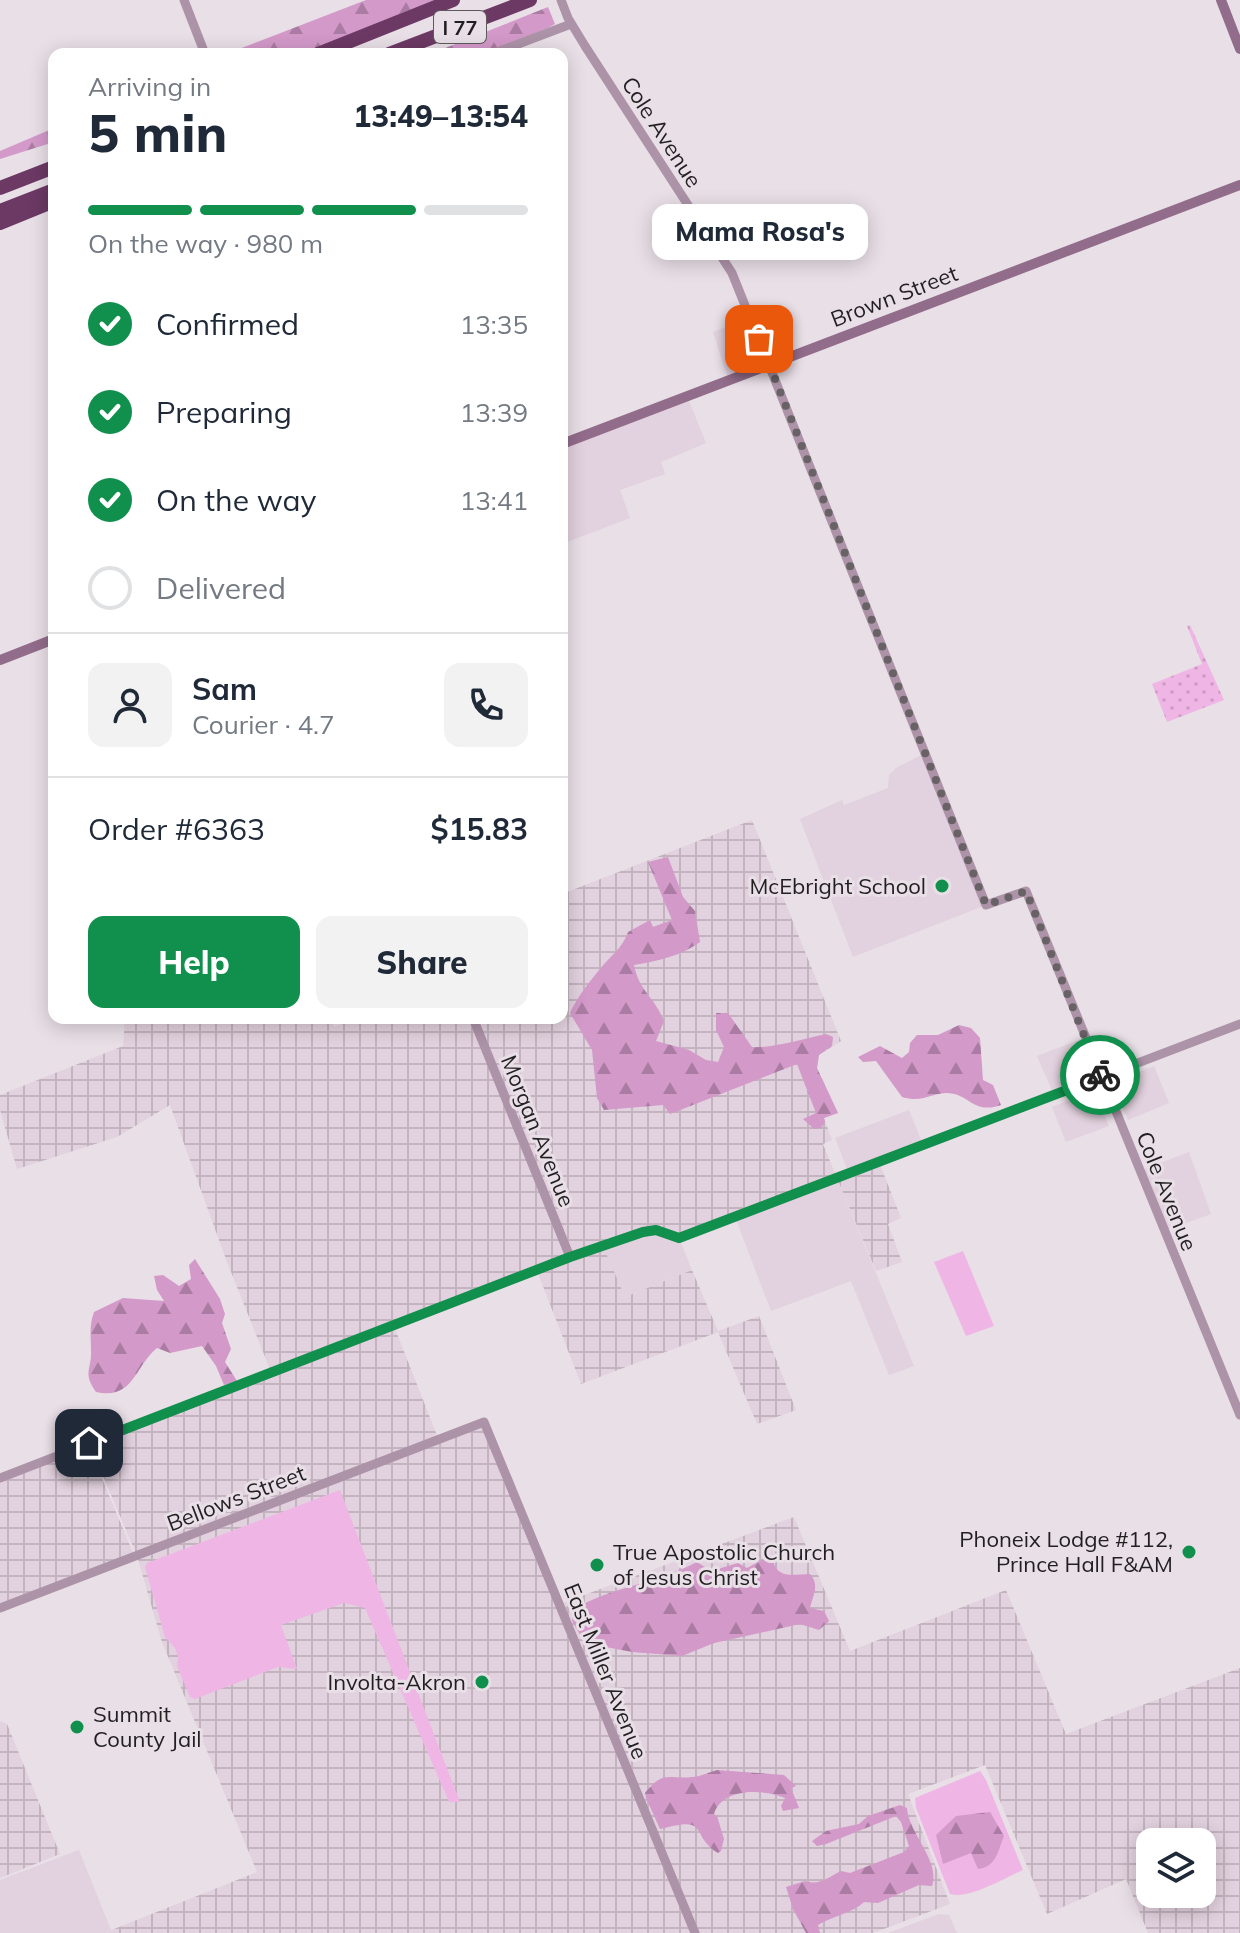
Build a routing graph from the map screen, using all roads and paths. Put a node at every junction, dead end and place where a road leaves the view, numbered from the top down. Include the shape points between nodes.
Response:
1 (184, 0) edge
2 (453, 0) edge
3 (530, 0) edge
4 (561, 0) edge
5 (1221, 0) edge
6 (569, 21) junction
7 (203, 48) edge
8 (333, 48) edge
9 (405, 48) edge
10 (506, 48) edge
11 (1240, 49) edge
12 (48, 169) edge
13 (1240, 185) edge
14 (0, 188) edge
15 (48, 192) edge
16 (48, 203) edge
17 (0, 211) edge
18 (0, 223) edge
19 (770, 365) junction
20 (568, 442) edge
21 (48, 641) edge
22 (0, 660) edge
23 (475, 1024) edge
24 (1240, 1024) edge
25 (1101, 1077) junction
26 (570, 1257) junction
27 (1240, 1415) edge
28 (484, 1422) joint
29 (0, 1478) edge
30 (0, 1608) edge
31 (695, 1933) edge

1 - 7 street
2 - 8 highway, I 77
3 - 9 highway, I 77
4 - 6 street, Cole Avenue
5 - 11 main road
6 - 10 street
6 - 19 street, Cole Avenue via 732,273
12 - 14 highway
13 - 19 main road, Brown Street
15 - 17 highway
16 - 18 highway
19 - 20 main road, Brown Street
19 - 25 street, Cole Avenue via 986,905 1026,891
21 - 22 main road
23 - 26 street, Morgan Avenue
24 - 25 street
25 - 26 street via 679,1238 656,1230 643,1232
25 - 27 street, Cole Avenue
26 - 29 street
28 - 30 street, Bellows Street
28 - 31 street, East Miller Avenue

